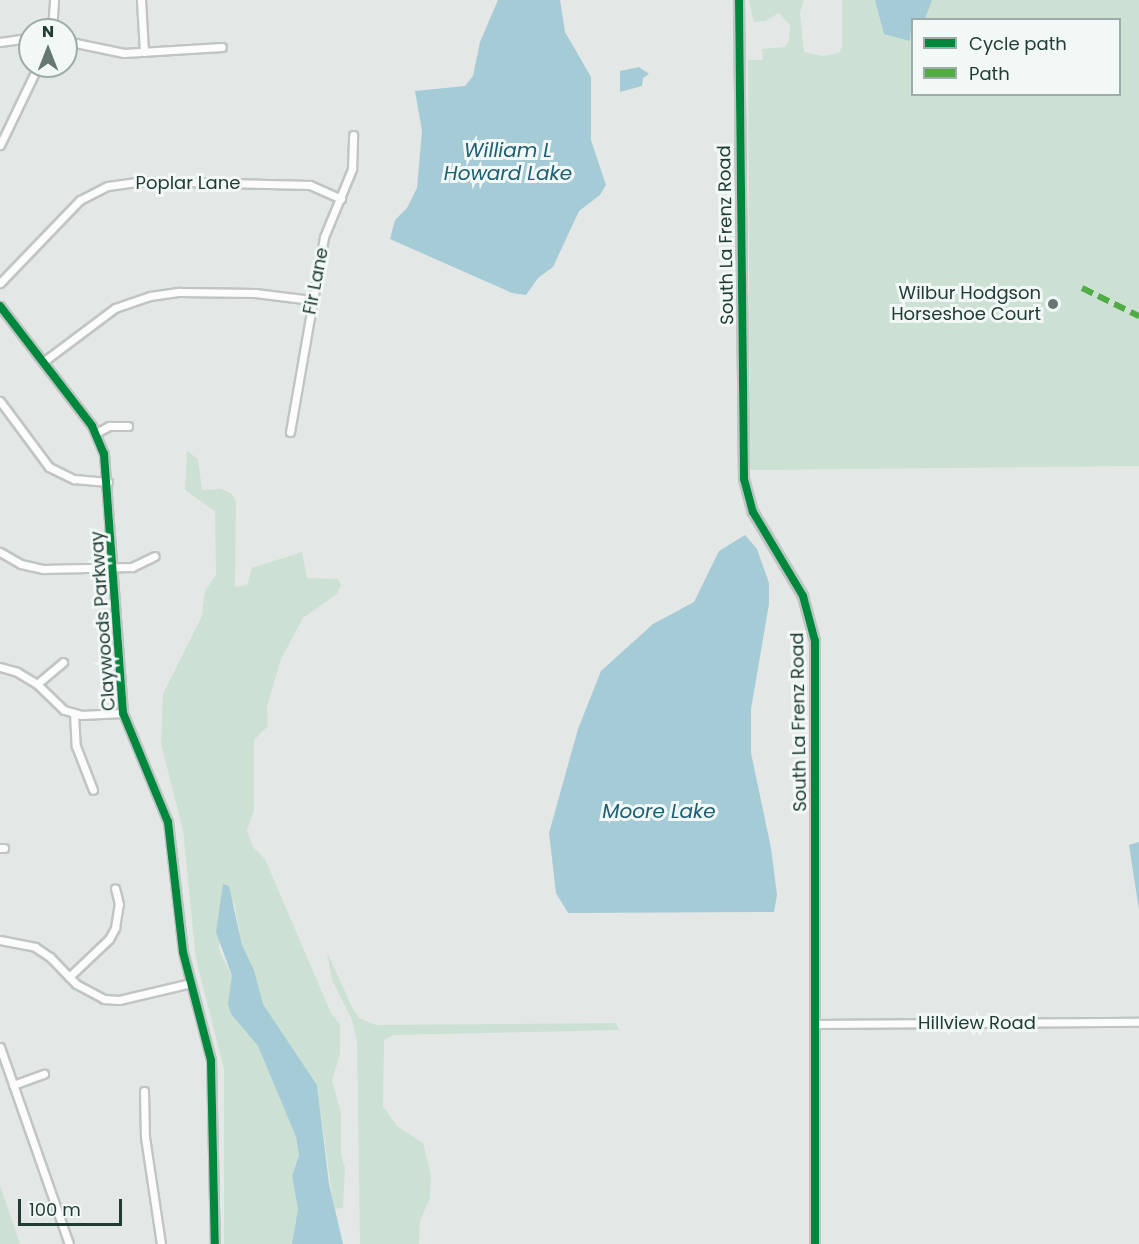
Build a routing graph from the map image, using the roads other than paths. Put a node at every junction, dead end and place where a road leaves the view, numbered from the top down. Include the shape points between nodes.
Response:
1 (54, 0) edge
2 (141, 0) edge
3 (739, 0) edge
4 (53, 18) edge
5 (18, 40) edge
6 (0, 42) edge
7 (78, 44) edge
8 (222, 47) dead end
9 (144, 52) junction
10 (32, 78) edge
11 (353, 135) dead end
12 (0, 145) edge
13 (341, 199) junction
14 (0, 283) edge
15 (312, 300) junction
16 (0, 306) edge
17 (43, 362) junction
18 (0, 401) edge
19 (128, 426) dead end
20 (290, 432) dead end
21 (96, 433) junction
22 (108, 482) junction
23 (0, 552) edge
24 (155, 556) dead end
25 (115, 568) junction
26 (63, 662) dead end
27 (0, 667) edge
28 (36, 684) junction
29 (74, 713) junction
30 (123, 713) junction
31 (93, 790) dead end
32 (115, 888) dead end
33 (0, 940) edge
34 (69, 977) junction
35 (191, 983) junction
36 (1139, 1022) edge
37 (815, 1024) junction
38 (0, 1047) edge
39 (44, 1074) dead end
40 (13, 1085) junction
41 (144, 1090) dead end
42 (69, 1244) edge
43 (161, 1244) edge
44 (215, 1244) edge
45 (814, 1244) edge

1 - 4 street
2 - 9 street
3 - 37 street, South La Frenz Road via 744,479 753,512 795,580 813,626 817,693
5 - 6 street
7 - 9 street via 111,52
8 - 9 street
10 - 12 street
11 - 13 street, Fir Lane via 352,169
13 - 14 street, Poplar Lane via 310,185 144,181 108,186 80,200
13 - 15 street, Fir Lane via 324,237
15 - 17 street via 255,293 180,292 150,296 115,308
15 - 20 street, Fir Lane
16 - 17 street, Claywoods Parkway
17 - 21 street, Claywoods Parkway
18 - 22 street via 49,467 74,479
19 - 21 street via 109,426
21 - 22 street, Claywoods Parkway
22 - 25 street, Claywoods Parkway
23 - 25 street via 21,564 43,569
24 - 25 street via 132,567
25 - 30 street, Claywoods Parkway
26 - 28 street
27 - 28 street
28 - 29 street via 52,700
29 - 30 street
29 - 31 street via 76,746
30 - 35 street, Claywoods Parkway via 168,822 183,952
32 - 34 street via 119,904 115,928
33 - 34 street via 34,947
34 - 35 street via 90,994 119,1000
35 - 44 street, Claywoods Parkway via 211,1060
36 - 37 street, Hillview Road
37 - 45 street, South La Frenz Road
38 - 40 street
39 - 40 street
40 - 42 street
41 - 43 street via 146,1137

